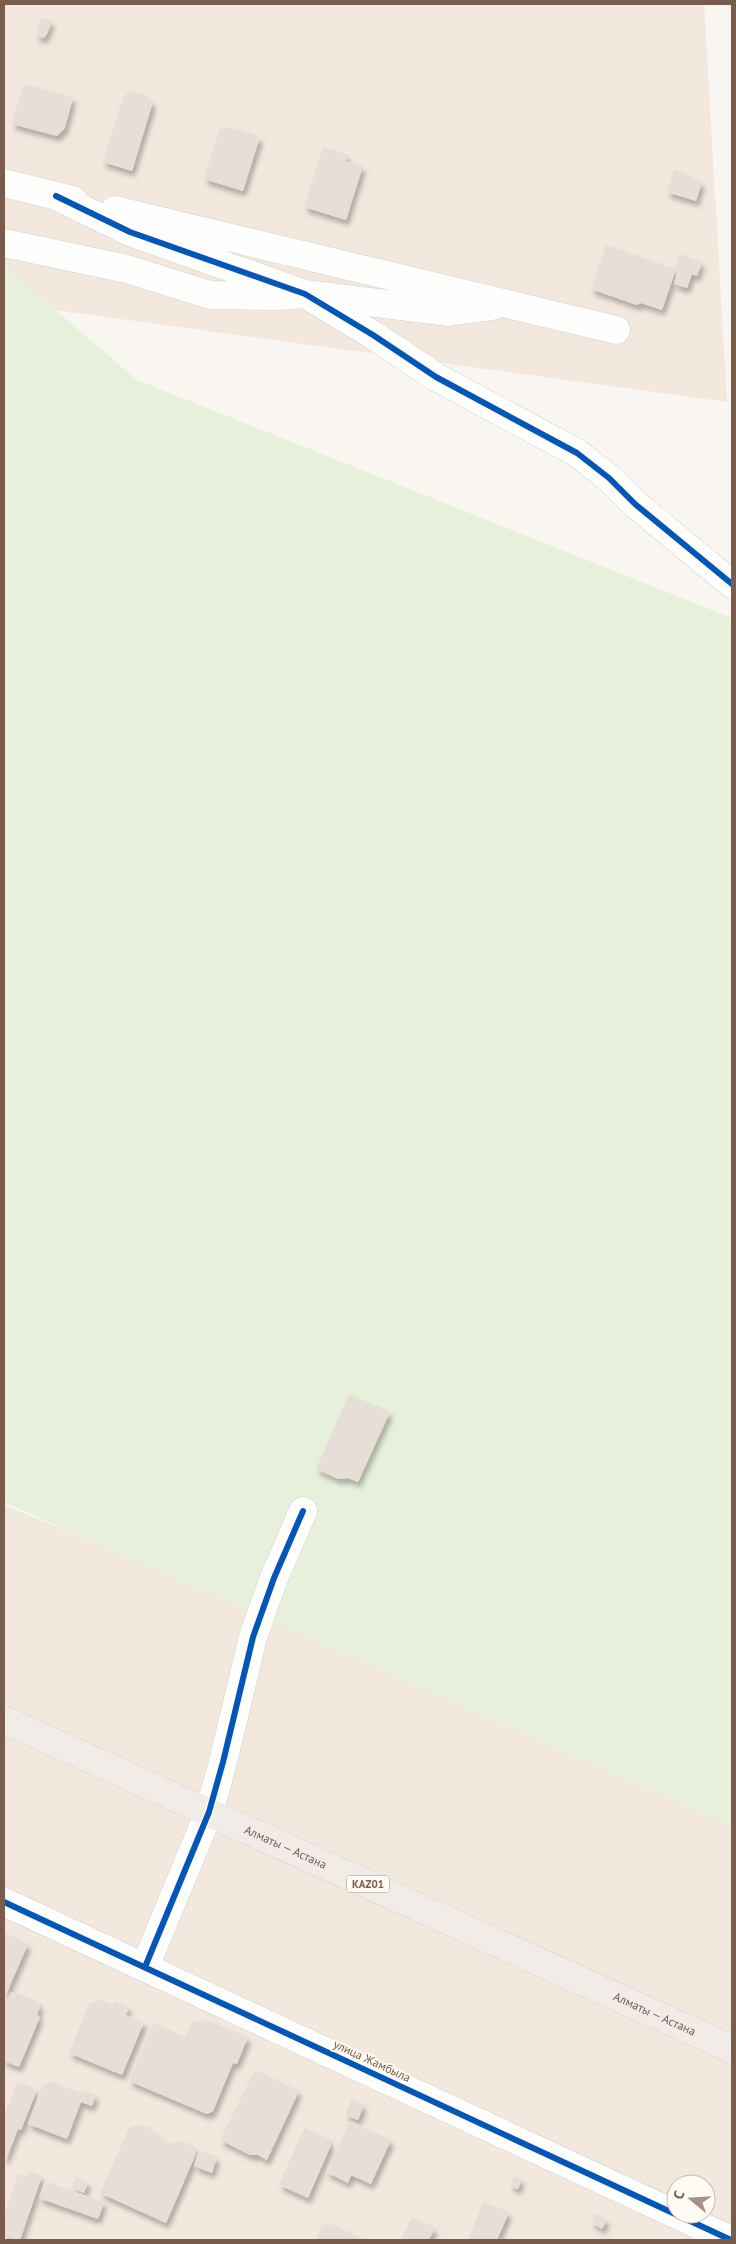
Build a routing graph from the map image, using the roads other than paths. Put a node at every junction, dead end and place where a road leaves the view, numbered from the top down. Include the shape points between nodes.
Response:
1 (4, 184) edge
2 (56, 196) junction
3 (4, 243) edge
4 (305, 294) junction
5 (506, 303) junction
6 (616, 330) dead end
7 (732, 584) edge
8 (304, 1511) dead end
9 (4, 1720) edge
10 (208, 1812) junction
11 (4, 1902) edge
12 (145, 1967) junction
13 (732, 2048) edge
14 (731, 2240) edge

1 - 2 street
2 - 4 street via 130,232
2 - 5 street
3 - 4 street via 127,269 210,295
4 - 5 street via 449,312
4 - 7 street via 436,377 577,453
5 - 6 street
8 - 10 street via 274,1578 253,1637
9 - 10 highway, Алматы — Астана / KАZ01
10 - 12 street
10 - 13 highway, Алматы — Астана / KАZ01
11 - 12 street, улица Жамбыла
12 - 14 street, улица Жамбыла

